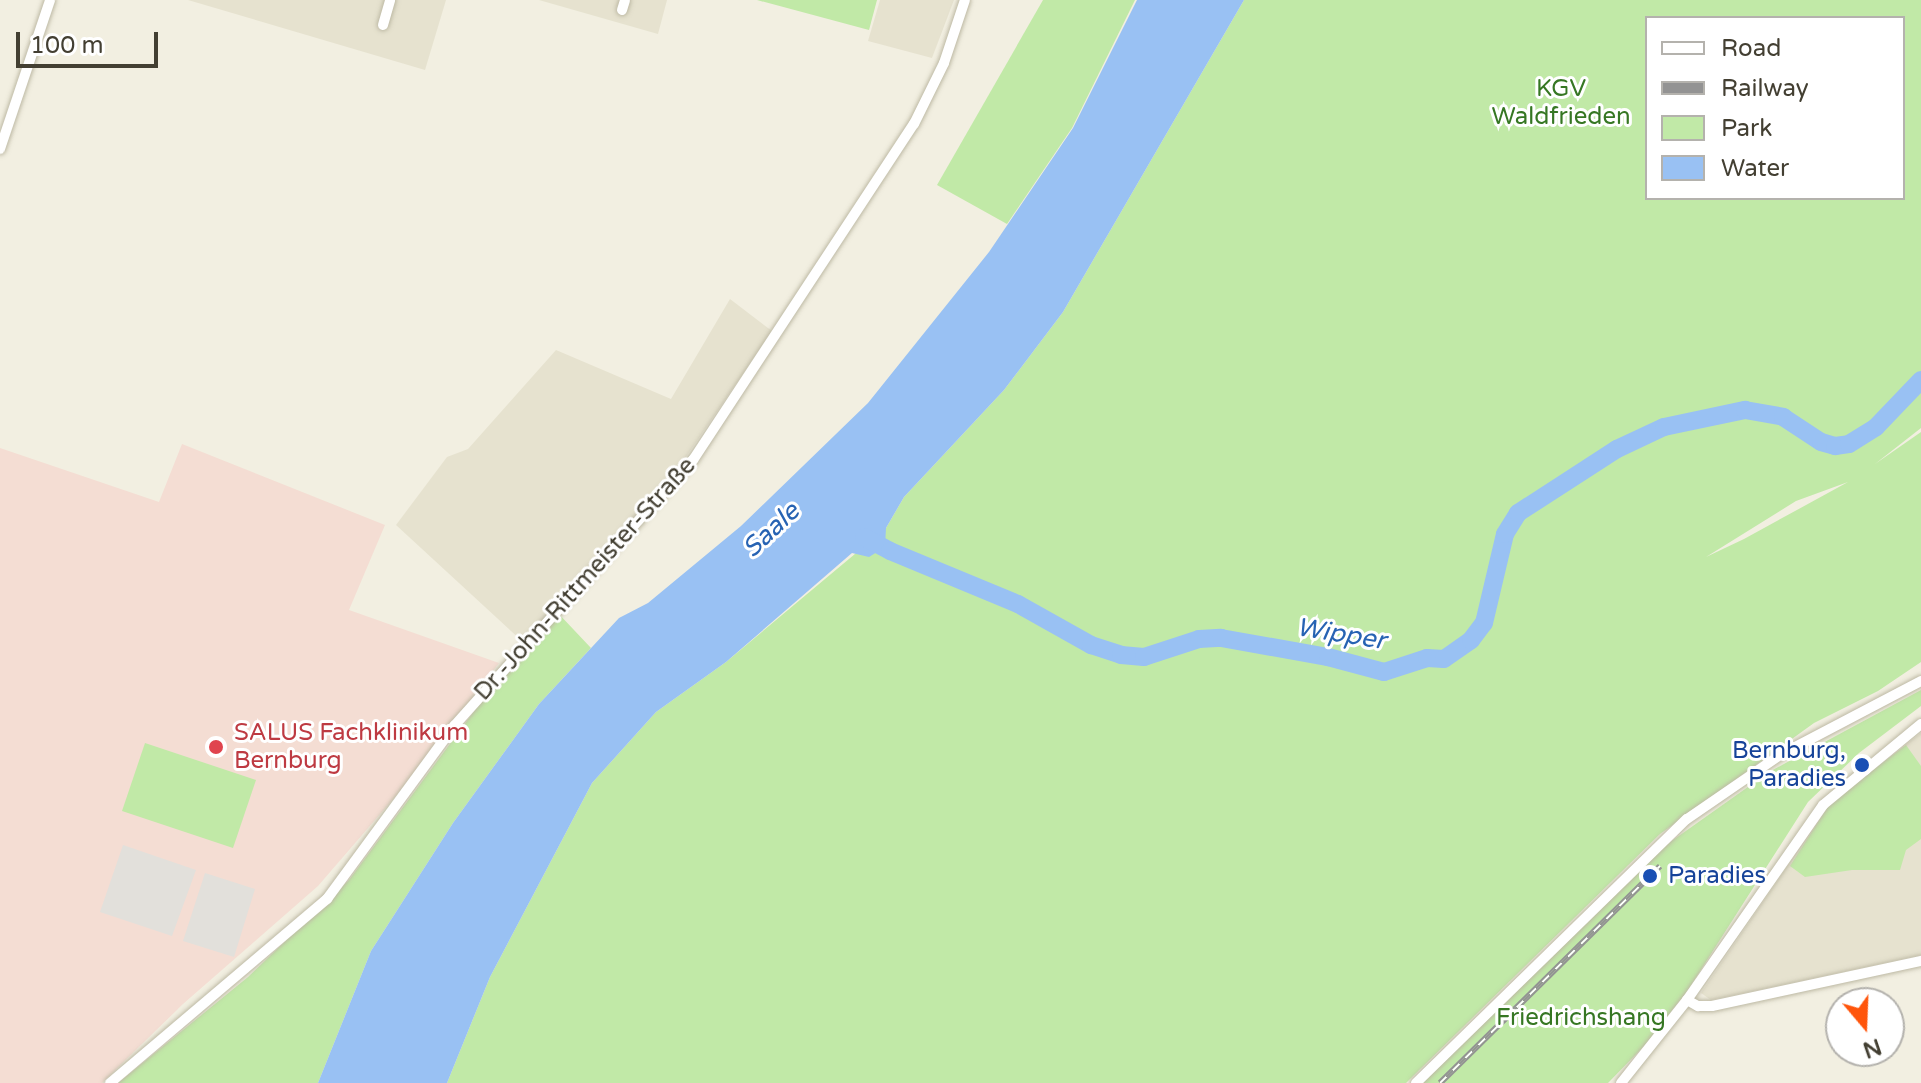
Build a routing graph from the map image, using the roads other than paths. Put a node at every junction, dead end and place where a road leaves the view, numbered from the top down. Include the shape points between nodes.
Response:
1 (50, 0) edge
2 (389, 0) edge
3 (965, 0) edge
4 (383, 25) dead end
5 (0, 149) edge
6 (1921, 681) edge
7 (1921, 724) edge
8 (1921, 961) edge
9 (1687, 1000) junction
10 (110, 1083) edge
11 (1416, 1083) edge
12 (1621, 1083) edge

1 - 5 street
2 - 4 street
3 - 10 street, Dr.-John-Rittmeister-Straße via 944,63 914,124 693,460 454,726 327,899
6 - 11 street via 1780,755 1702,807
7 - 9 street via 1823,805
8 - 9 street via 1712,1006
9 - 12 street

